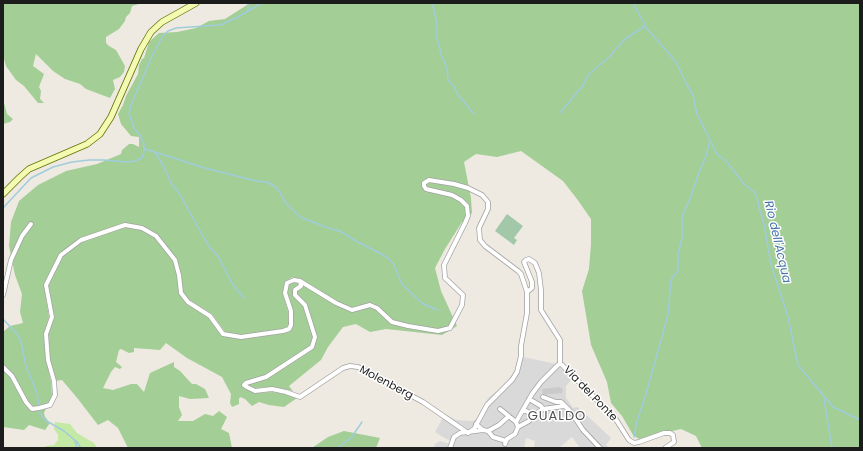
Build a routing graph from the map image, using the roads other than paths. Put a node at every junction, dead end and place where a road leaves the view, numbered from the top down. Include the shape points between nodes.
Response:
1 (196, 3) edge
2 (3, 194) edge
3 (31, 224) dead end
4 (300, 281) junction
5 (527, 292) junction
6 (3, 295) edge
7 (560, 363) junction
8 (3, 367) edge
9 (543, 397) dead end
10 (529, 399) junction
11 (564, 406) junction
12 (500, 409) dead end
13 (524, 410) junction
14 (543, 410) junction
15 (509, 416) junction
16 (528, 421) dead end
17 (516, 422) junction
18 (476, 424) junction
19 (518, 427) junction
20 (485, 430) junction
21 (468, 433) junction
22 (450, 448) edge
23 (600, 448) edge
24 (666, 448) edge

1 - 2 main road via 162,22 151,32 111,117 100,134 78,148 29,169
3 - 6 street via 22,236 11,260
4 - 5 street via 352,310 370,305 392,322 438,331 450,328 462,305 463,294 445,278 444,265 468,216 467,206 452,195 426,189 424,183 429,180 460,185 486,199 489,205 480,224 480,240 521,274
4 - 8 street via 287,282 285,293 291,311 292,325 289,328 241,337 224,334 210,316 188,302 181,293 175,260 156,236 142,228 125,225 81,240 61,255 46,285 52,317 46,334 55,395 50,404 32,409 12,376
4 - 21 street, Molenberg via 301,286 295,290 307,310 315,337 312,347 266,377 244,385 255,391 272,389 300,397 343,368 358,367 418,399
5 - 7 street, Via del Ponte via 532,288 532,282 524,262 529,259 539,273 541,310 560,340
5 - 18 street via 527,314 517,372 487,405
7 - 10 street
7 - 24 street, Via del Ponte via 615,418 629,440 634,443 670,433 674,435 674,442
9 - 11 street via 561,402
10 - 13 street
10 - 14 street
11 - 14 street
11 - 23 street
12 - 15 street
13 - 14 street via 533,416
13 - 17 street
15 - 17 street
15 - 20 street
16 - 19 street
17 - 19 street
18 - 20 street
18 - 21 street
19 - 20 street via 506,443
20 - 21 street
21 - 22 street via 460,433 454,437

